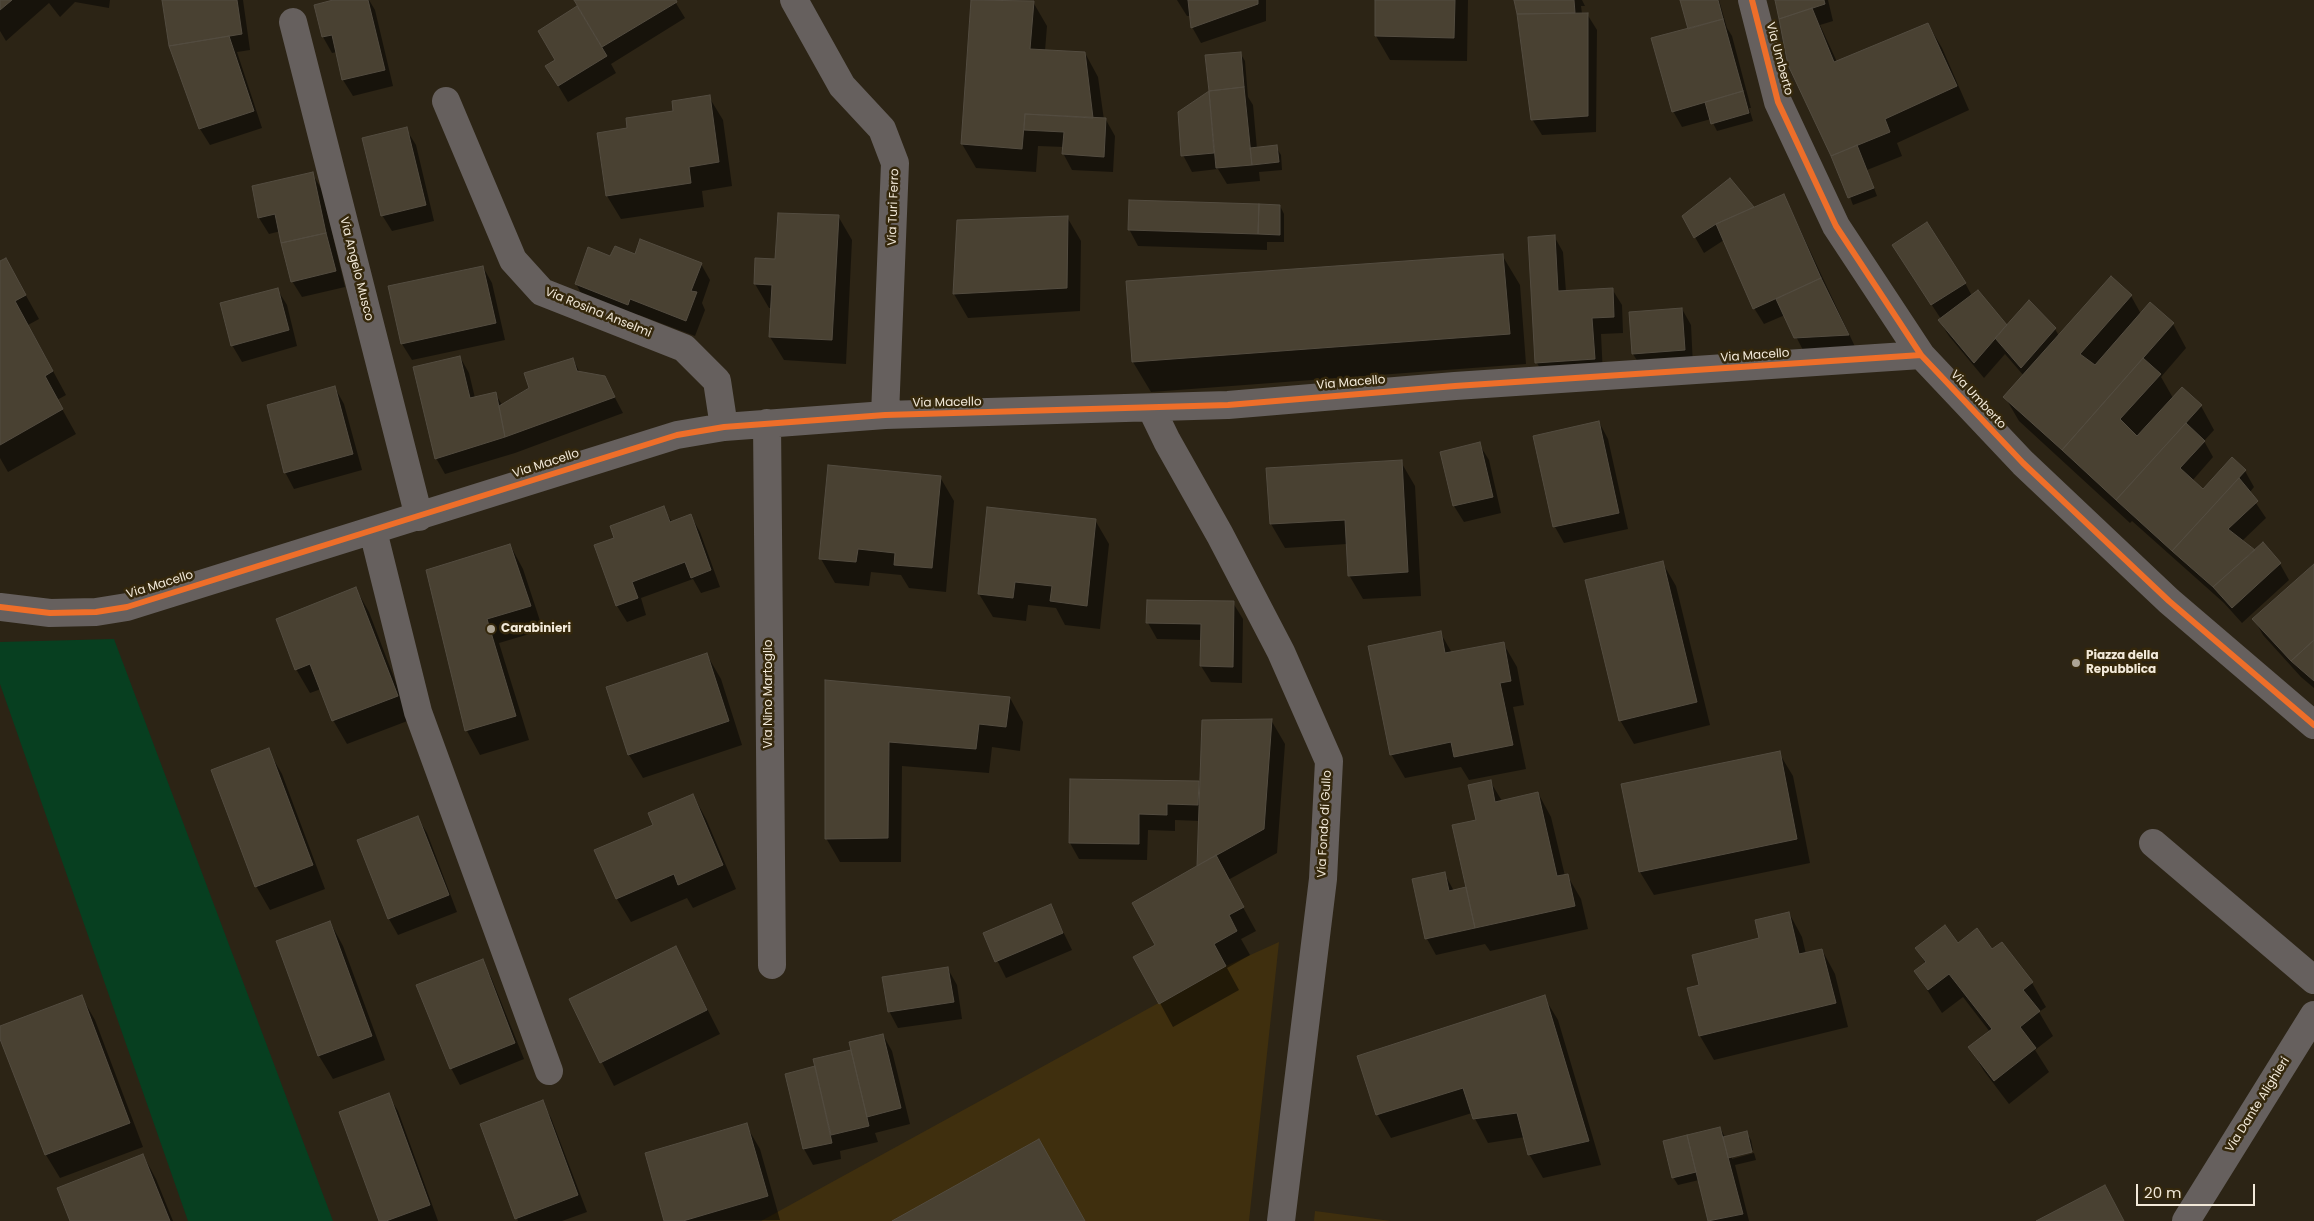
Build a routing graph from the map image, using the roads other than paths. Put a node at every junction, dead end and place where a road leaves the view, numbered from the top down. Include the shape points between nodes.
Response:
1 (794, 0) edge
2 (1752, 0) edge
3 (293, 22) dead end
4 (446, 101) dead end
5 (1921, 356) junction
6 (1151, 408) junction
7 (885, 415) junction
8 (767, 423) junction
9 (724, 427) junction
10 (419, 517) junction
11 (373, 531) junction
12 (0, 607) edge
13 (2314, 725) edge
14 (2153, 843) dead end
15 (772, 965) dead end
16 (2314, 980) edge
17 (2314, 1015) edge
18 (549, 1071) dead end
19 (2194, 1217) edge
20 (1281, 1221) edge

1 - 7 street, Via Turi Ferro via 842,86 882,129 895,163
2 - 5 street, Via Umberto via 1778,102 1832,218
3 - 10 street, Via Angelo Musco
4 - 9 street, Via Rosina Anselmi via 512,260 542,292 684,348 717,381
5 - 6 street, Via Macello
5 - 13 street, Via Umberto via 2022,464 2169,601
6 - 7 street, Via Macello
6 - 20 street, Via Fondo di Gullo via 1277,644 1329,760 1323,879
7 - 8 street, Via Macello
8 - 9 street, Via Macello
8 - 15 street, Via Nino Martoglio
9 - 10 street, Via Macello via 677,435
10 - 11 street, Via Macello
11 - 12 street, Via Macello via 127,607 68,613
11 - 18 street via 418,712
14 - 16 street
17 - 19 street, Via Dante Alighieri

